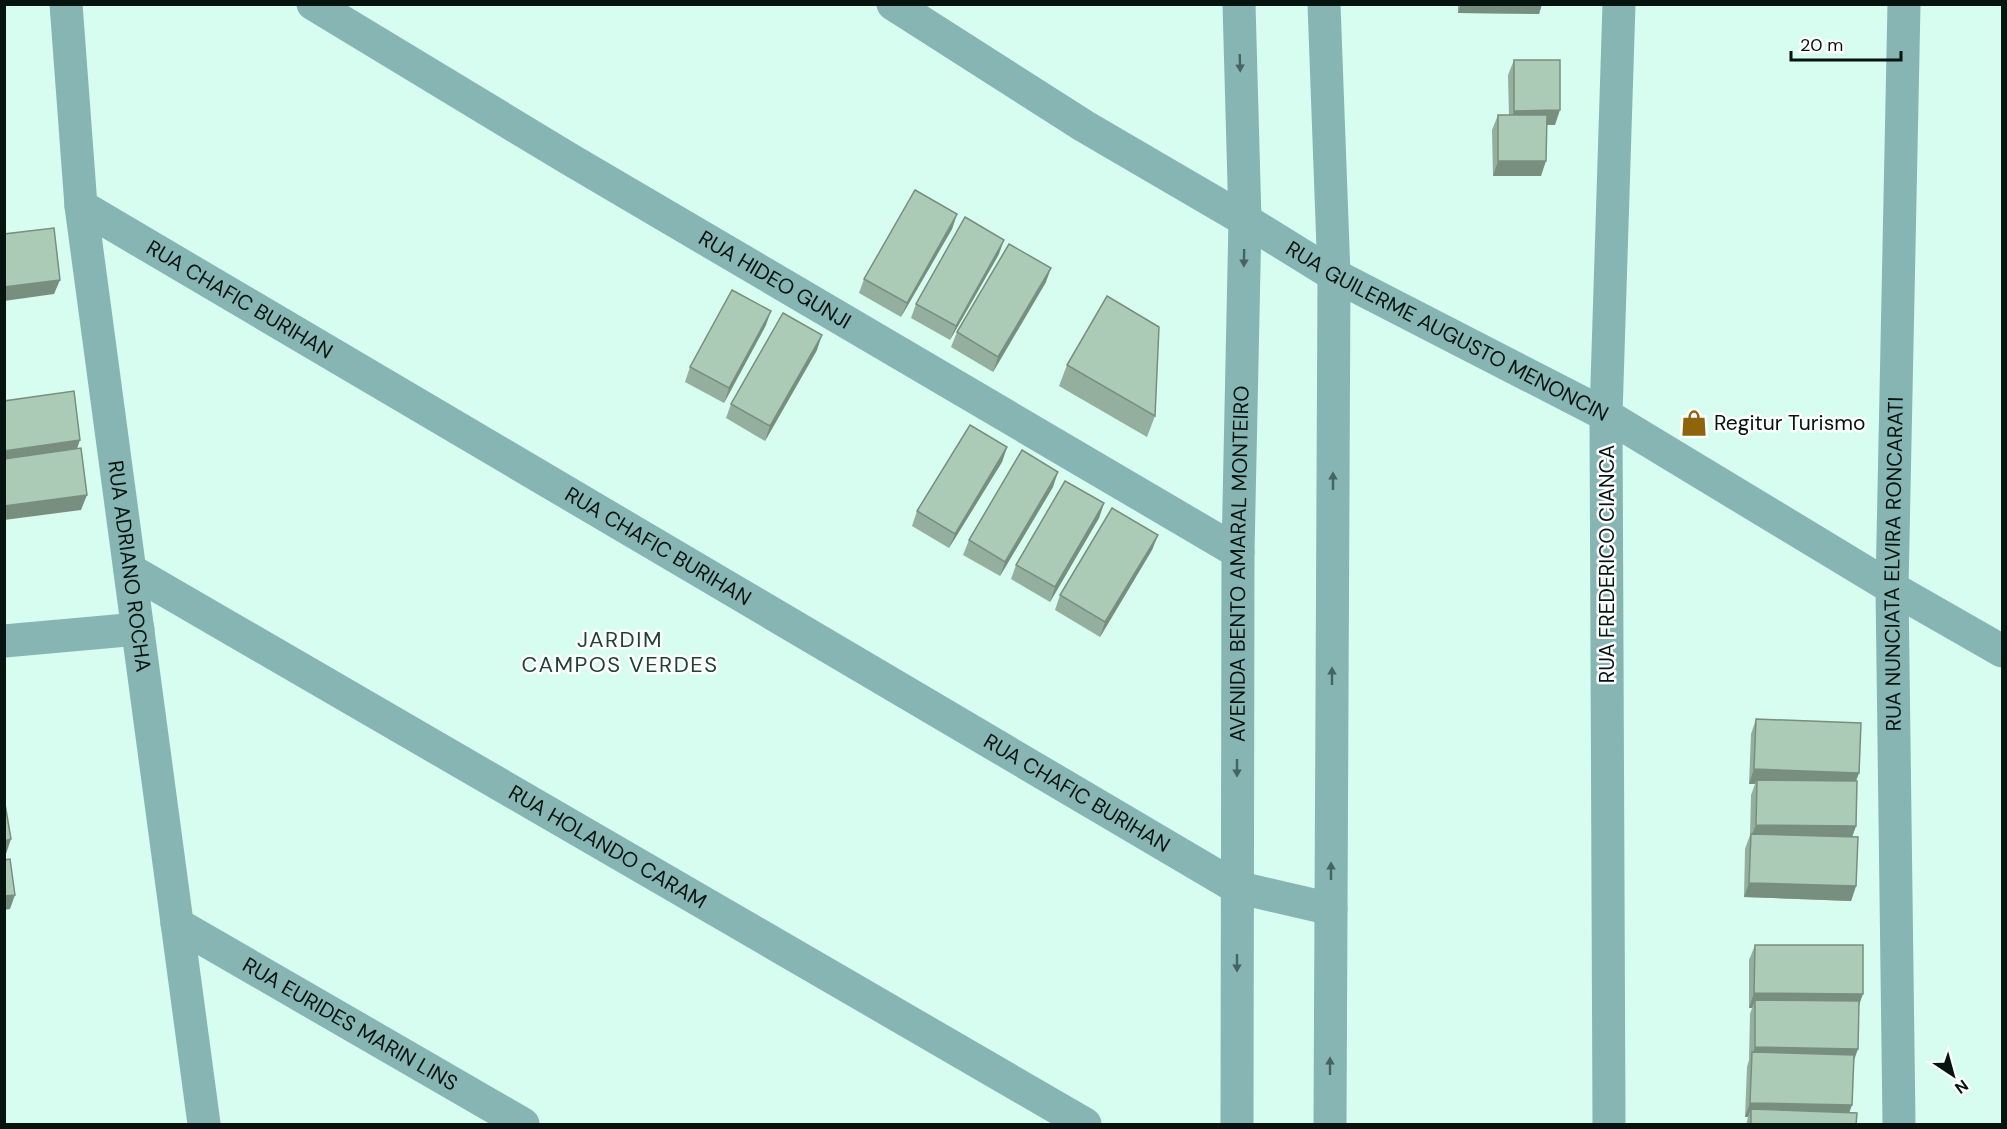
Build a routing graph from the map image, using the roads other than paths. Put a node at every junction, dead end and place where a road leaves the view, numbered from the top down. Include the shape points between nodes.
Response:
1 (66, 4) edge
2 (313, 4) edge
3 (893, 4) edge
4 (1239, 4) edge
5 (1324, 4) edge
6 (1619, 4) edge
7 (1904, 4) edge
8 (81, 206) junction
9 (1245, 220) junction
10 (1334, 275) junction
11 (1606, 415) junction
12 (1238, 552) junction
13 (130, 570) junction
14 (1892, 588) junction
15 (138, 629) junction
16 (4, 641) edge
17 (2002, 651) edge
18 (1236, 887) junction
19 (1331, 909) junction
20 (177, 924) junction
21 (508, 1120) edge
22 (204, 1125) edge
23 (1085, 1125) edge
24 (1237, 1125) edge
25 (1330, 1125) edge
26 (1608, 1125) edge
27 (1899, 1125) edge

1 - 8 street, RUA ADRIANO ROCHA
2 - 12 street, RUA HIDEO GUNJI
3 - 9 street, RUA GUILERME AUGUSTO MENONCIN via 1084,126
4 -> 9 street, AVENIDA BENTO AMARAL MONTEIRO
5 - 10 street
6 - 11 street, RUA FREDERICO CIANCA
7 - 14 street, RUA NUNCIATA ELVIRA RONCARATI
8 - 13 street, RUA ADRIANO ROCHA
8 - 18 street, RUA CHAFIC BURIHAN
9 - 10 street, RUA GUILERME AUGUSTO MENONCIN
9 -> 12 street, AVENIDA BENTO AMARAL MONTEIRO
10 - 11 street, RUA GUILERME AUGUSTO MENONCIN
19 -> 10 street
11 - 14 street, RUA GUILERME AUGUSTO MENONCIN
11 - 26 street, RUA FREDERICO CIANCA
12 -> 18 street, AVENIDA BENTO AMARAL MONTEIRO
13 - 15 street, RUA ADRIANO ROCHA
13 - 23 street, RUA HOLANDO CARAM
14 - 17 street, RUA GUILERME AUGUSTO MENONCIN
14 - 27 street, RUA NUNCIATA ELVIRA RONCARATI
15 - 16 street
15 - 20 street, RUA ADRIANO ROCHA
18 - 19 street, RUA CHAFIC BURIHAN
18 -> 24 street, AVENIDA BENTO AMARAL MONTEIRO
25 -> 19 street
20 - 21 street, RUA EURIDES MARIN LINS
20 - 22 street, RUA ADRIANO ROCHA

